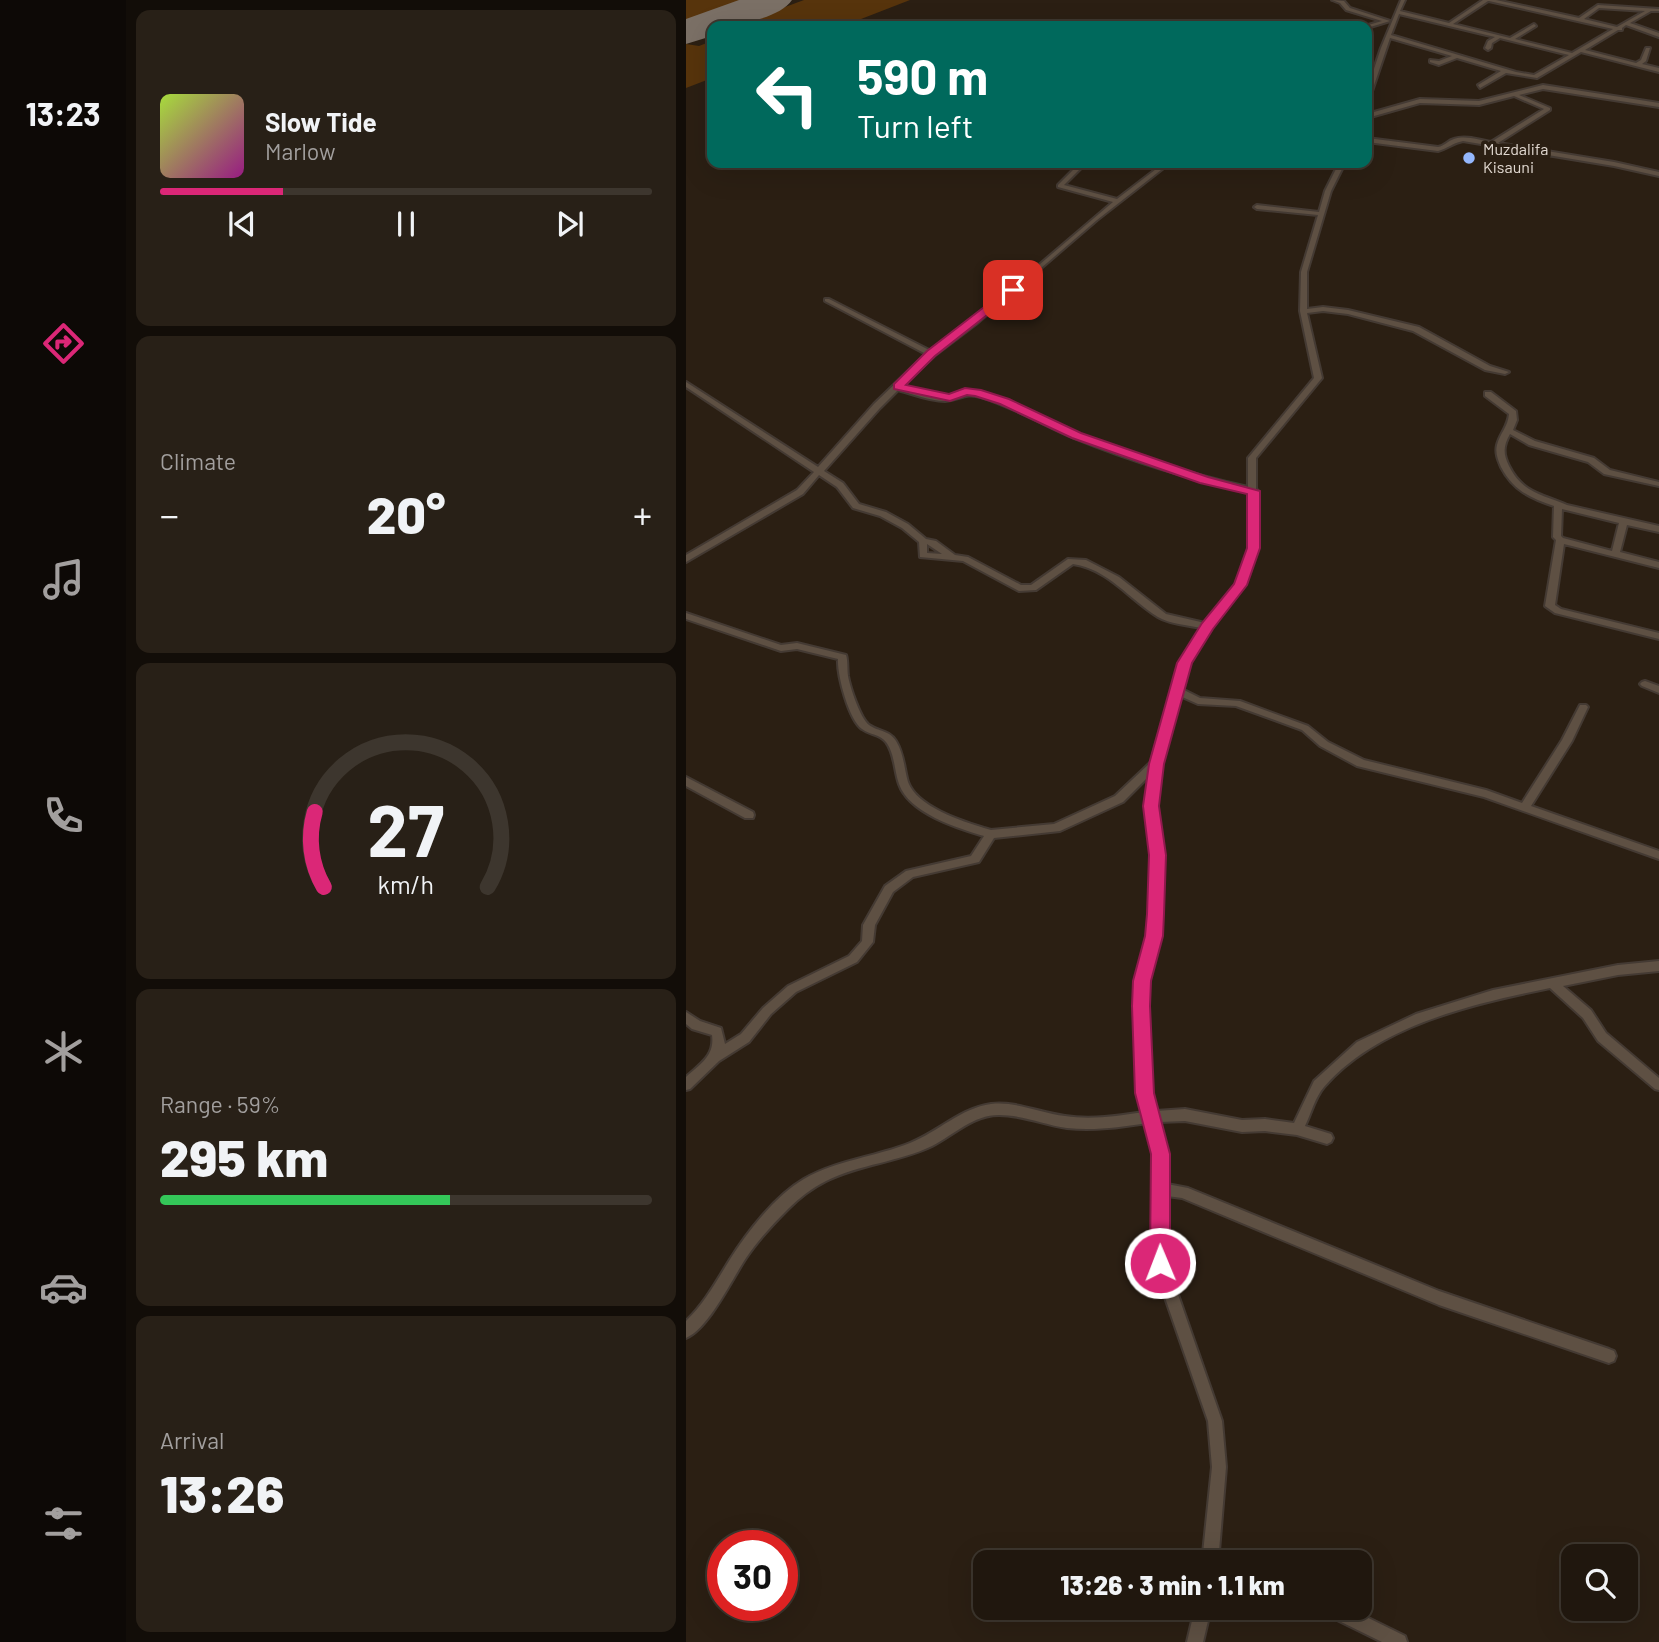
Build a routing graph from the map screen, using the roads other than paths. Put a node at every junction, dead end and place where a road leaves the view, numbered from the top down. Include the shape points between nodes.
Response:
1 (1334, 0) edge
2 (1403, 0) edge
3 (1488, 0) edge
4 (1649, 10) junction
5 (1659, 10) edge
6 (1397, 12) junction
7 (1391, 20) junction
8 (1580, 20) junction
9 (1451, 23) junction
10 (1627, 24) junction
11 (1372, 26) edge
12 (1534, 26) dead end
13 (1620, 29) junction
14 (1659, 35) edge
15 (1390, 36) junction
16 (1500, 36) junction
17 (1512, 39) junction
18 (1488, 48) dead end
19 (1648, 49) dead end
20 (1579, 50) junction
21 (1572, 54) junction
22 (1455, 57) junction
23 (1432, 61) dead end
24 (1638, 64) junction
25 (1505, 71) junction
26 (1659, 71) edge
27 (1535, 77) junction
28 (1372, 84) edge
29 (1480, 86) dead end
30 (1534, 88) junction
31 (1516, 95) junction
32 (1659, 105) edge
33 (1372, 115) edge
34 (1372, 140) edge
35 (1492, 144) junction
36 (1078, 168) edge
37 (1160, 168) edge
38 (1340, 168) edge
39 (1659, 174) edge
40 (1117, 201) junction
41 (1257, 207) dead end
42 (1322, 214) junction
43 (827, 300) dead end
44 (1303, 311) junction
45 (931, 354) junction
46 (1505, 372) dead end
47 (686, 384) edge
48 (898, 387) junction
49 (1488, 394) dead end
50 (1510, 431) junction
51 (819, 471) junction
52 (1659, 484) edge
53 (1254, 491) junction
54 (1558, 503) junction
55 (1624, 520) junction
56 (1659, 529) edge
57 (1560, 540) junction
58 (923, 541) junction
59 (1616, 552) junction
60 (953, 558) junction
61 (686, 559) edge
62 (1659, 565) edge
63 (686, 616) edge
64 (1207, 626) junction
65 (1659, 636) edge
66 (1645, 684) dead end
67 (1659, 690) edge
68 (1179, 691) junction
69 (1583, 707) dead end
70 (1156, 764) junction
71 (686, 781) edge
72 (1525, 806) junction
73 (749, 815) dead end
74 (991, 834) junction
75 (1659, 855) edge
76 (1659, 966) edge
77 (1552, 983) junction
78 (686, 1017) edge
79 (715, 1057) junction
80 (686, 1085) edge
81 (1659, 1086) edge
82 (1152, 1117) junction
83 (1297, 1129) junction
84 (1327, 1138) dead end
85 (1161, 1189) junction
86 (686, 1331) edge
87 (1609, 1356) dead end
88 (1213, 1550) edge
89 (1200, 1620) edge
90 (1355, 1620) edge
91 (1195, 1642) edge
92 (1399, 1642) edge

1 - 7 street via 1348,9
2 - 6 street
3 - 8 street
3 - 9 street
4 - 5 street
4 - 8 street via 1598,6
4 - 10 street
6 - 7 street
6 - 9 street
7 - 11 street
7 - 15 street
8 - 13 street
9 - 16 street
10 - 13 street
10 - 14 street
12 - 17 street
13 - 20 street
15 - 22 street
15 - 28 street
16 - 17 street
16 - 18 street
17 - 21 street
19 - 24 street
20 - 21 street
20 - 24 street
21 - 27 street
22 - 23 street
22 - 25 street
24 - 26 street
25 - 27 street
25 - 29 street
27 - 30 street
30 - 31 street
30 - 32 street
31 - 33 street via 1479,103 1420,101
31 - 35 street via 1548,109
34 - 35 street via 1438,149 1458,139
35 - 39 street
36 - 40 street via 1060,186
37 - 40 street
38 - 42 street
40 - 45 street
41 - 42 street
42 - 44 street via 1304,272
43 - 45 street
44 - 46 street via 1348,312 1416,329 1488,368
44 - 53 street via 1318,378 1252,458
45 - 48 street
47 - 51 street
48 - 51 street
48 - 53 street via 950,398 965,391 977,393 1077,436 1204,480
49 - 50 street via 1513,413
50 - 52 street via 1591,460 1607,472
50 - 54 street via 1500,445 1500,456 1511,476 1519,487
51 - 58 street via 840,485 856,506 883,514
51 - 61 street via 800,492
53 - 64 street via 1254,548 1241,585
54 - 55 street
54 - 57 street
55 - 56 street
55 - 59 street
57 - 59 street
57 - 65 street via 1550,606
58 - 60 street
58 - 60 street via 923,555
59 - 62 street
60 - 64 street via 965,559 1019,587 1033,588 1071,561 1086,563 1163,616
63 - 74 street via 781,648 797,646 843,657 840,672 858,716 864,726 886,736 896,751 907,791 955,821
64 - 68 street via 1184,663
66 - 67 street
68 - 70 street
68 - 72 street via 1198,701 1237,703 1305,728 1361,763
69 - 72 street
70 - 74 street via 1119,799 1056,828
70 - 82 street via 1151,806 1157,855 1156,914 1141,1006 1144,1093
71 - 73 street
72 - 75 street
74 - 79 street via 975,859 910,874 889,889 869,925 867,942 853,959 792,989 745,1038
76 - 77 street
77 - 81 street via 1587,1014 1602,1037
77 - 83 street via 1493,995 1420,1018 1361,1046 1318,1085
78 - 79 street via 717,1032
79 - 80 street
82 - 83 street via 1185,1115 1242,1126
82 - 85 street
82 - 86 street via 1099,1124 1064,1122 1021,1110 987,1110 928,1141 816,1179 792,1196 743,1252
83 - 84 street
85 - 87 street via 1183,1192 1439,1298
85 - 88 street via 1160,1263 1215,1421 1219,1467
89 - 91 street
90 - 92 street

